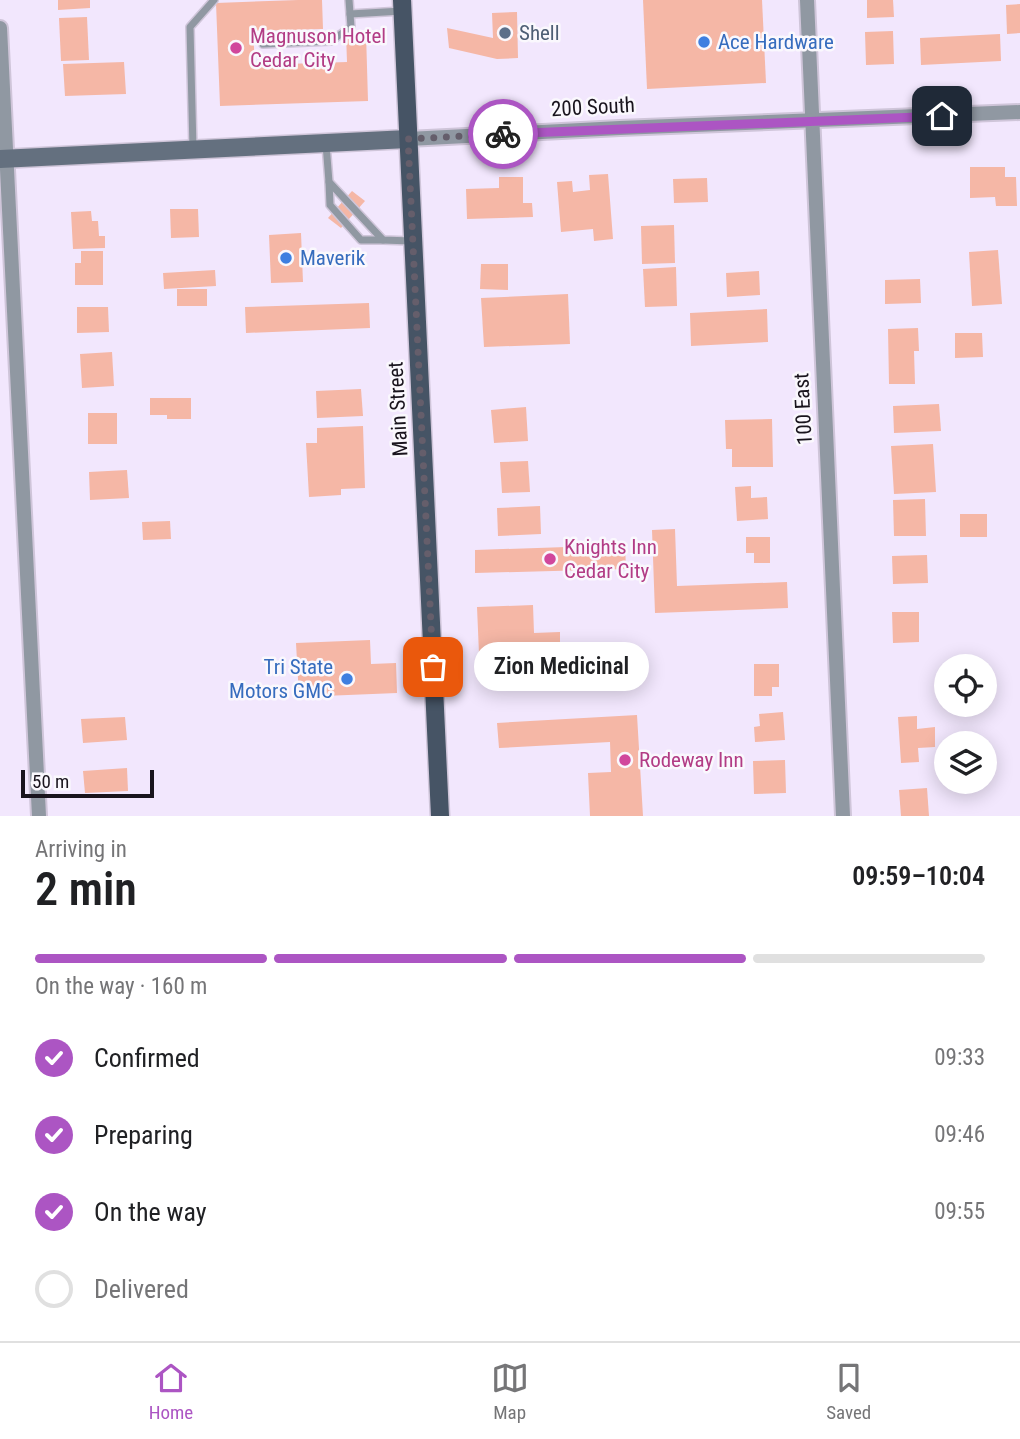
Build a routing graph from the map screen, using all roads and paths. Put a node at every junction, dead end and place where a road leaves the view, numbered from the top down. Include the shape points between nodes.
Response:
1 (214, 0) edge
2 (349, 0) edge
3 (807, 0) edge
4 (403, 6) edge
5 (350, 14) junction
6 (0, 28) edge
7 (263, 44) dead end
8 (1020, 112) edge
9 (811, 121) junction
10 (408, 139) junction
11 (326, 143) junction
12 (193, 150) junction
13 (3, 159) edge
14 (329, 182) junction
15 (383, 240) junction
16 (413, 240) junction
17 (39, 816) edge
18 (440, 816) edge
19 (843, 816) edge

1 - 12 lane via 190,27
2 - 5 lane
3 - 9 street, 100 East
4 - 5 lane
4 - 10 main road, Main Street
5 - 7 lane via 351,27 331,41
6 - 13 street
8 - 9 street, 200 South
9 - 10 street, 200 South
9 - 19 street, 100 East
10 - 11 street, 200 South
10 - 16 main road, Main Street
11 - 12 street, 200 South
11 - 14 lane
12 - 13 street, 200 South
13 - 17 street
14 - 15 lane
14 - 15 lane via 330,205 361,240
15 - 16 lane
16 - 18 main road, Main Street

